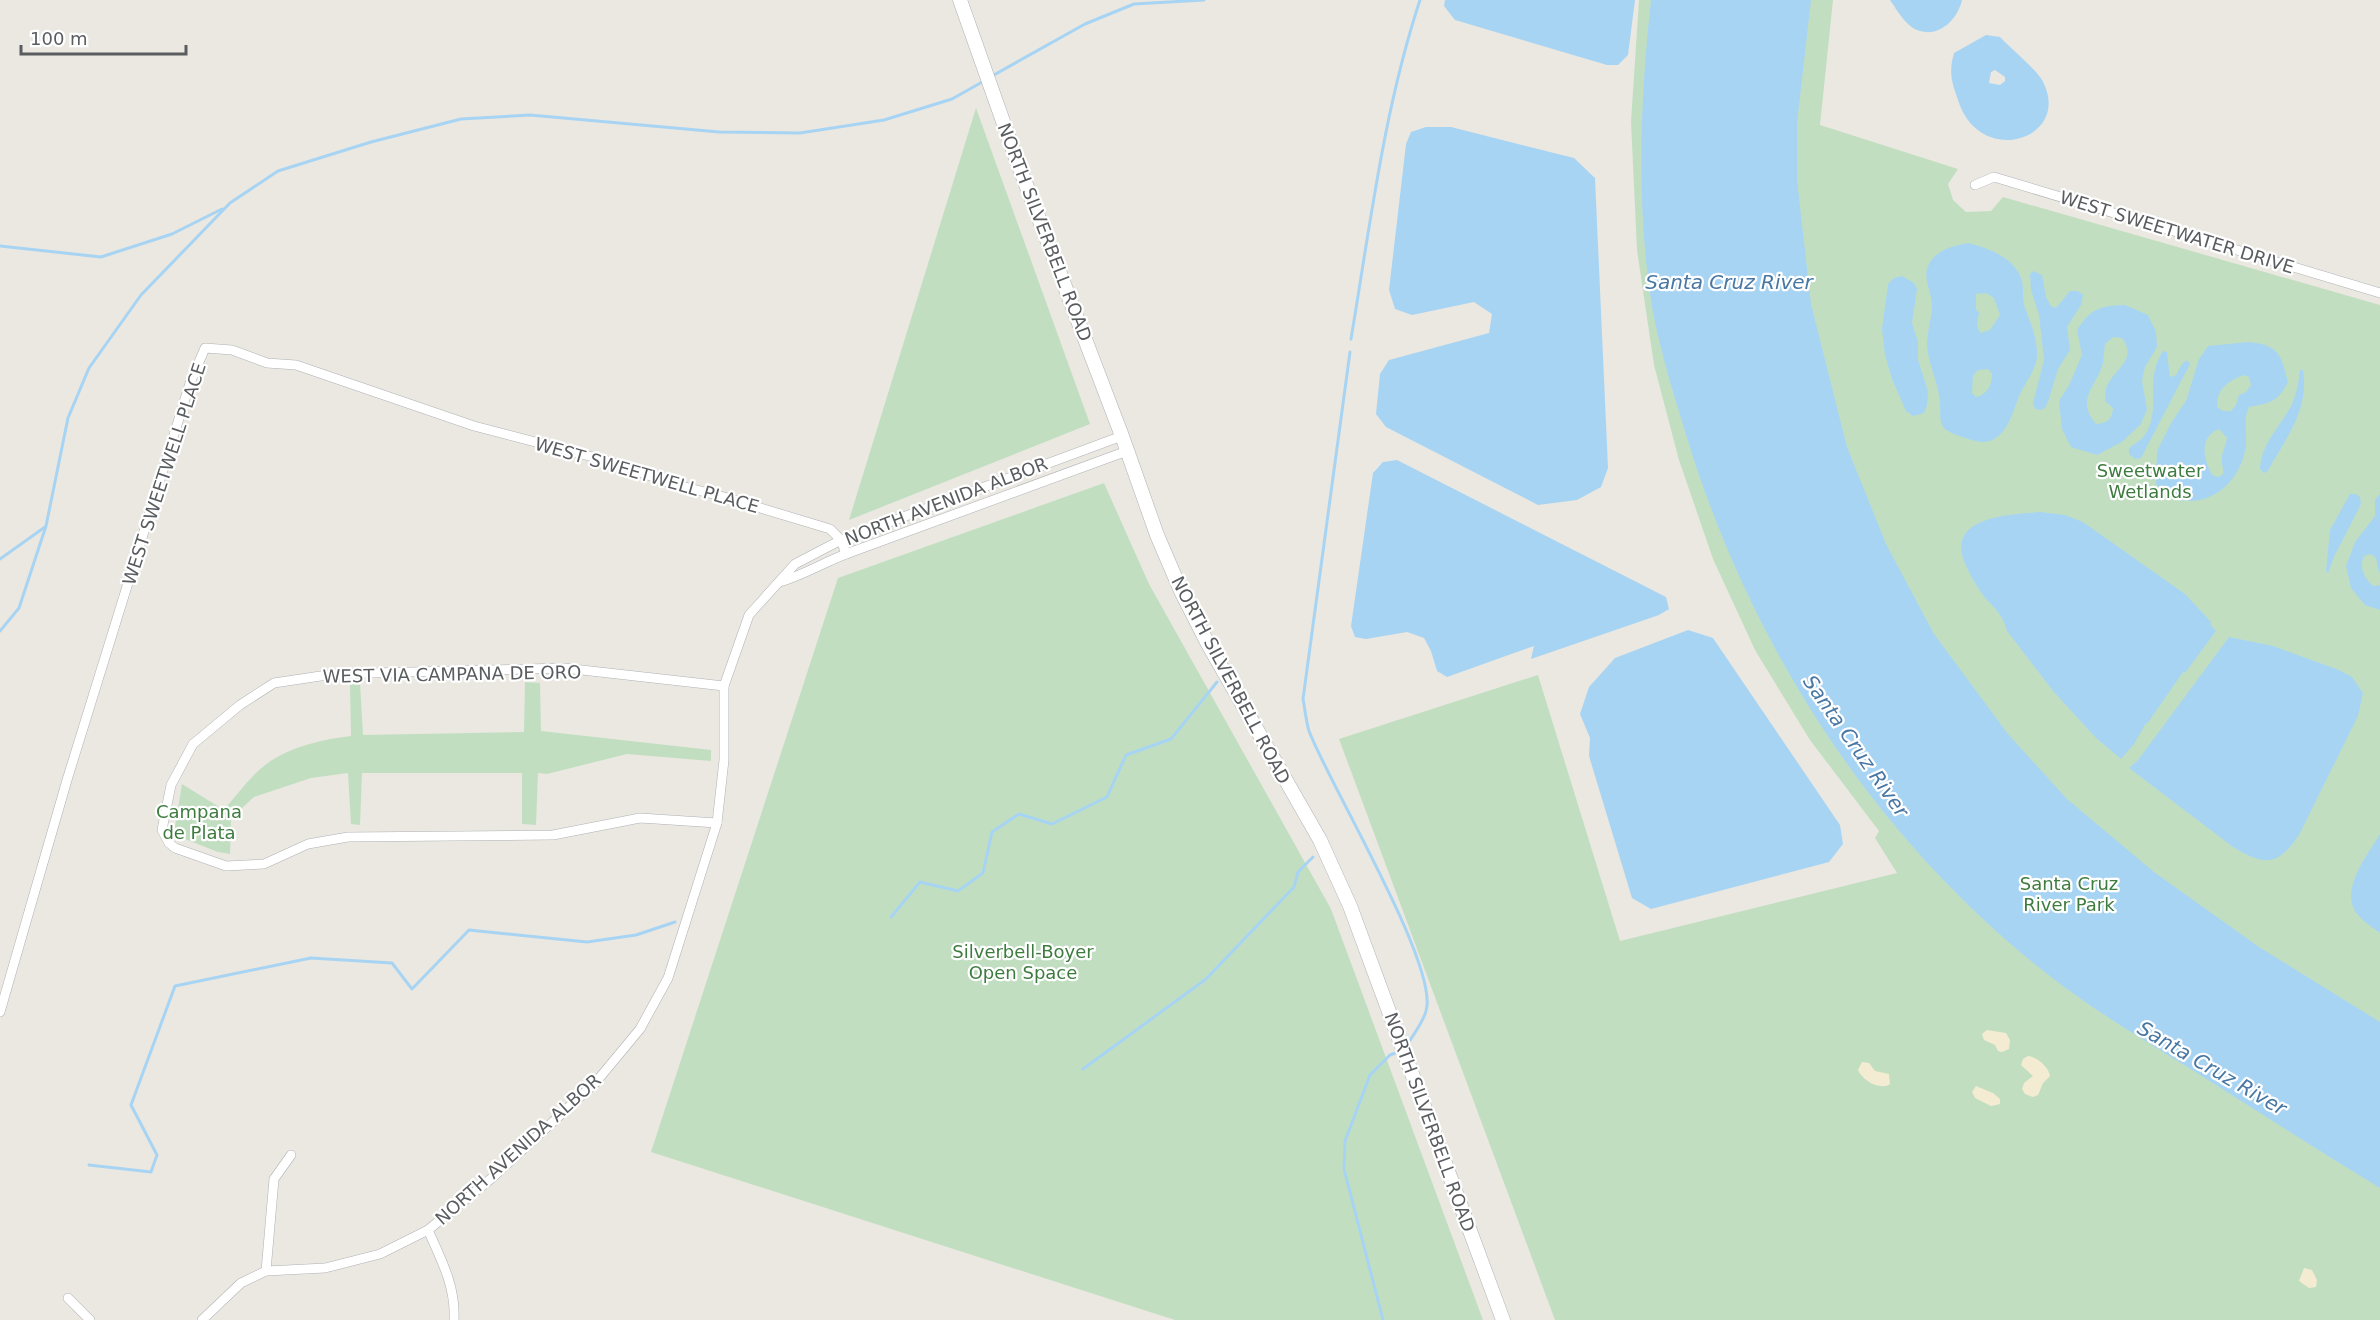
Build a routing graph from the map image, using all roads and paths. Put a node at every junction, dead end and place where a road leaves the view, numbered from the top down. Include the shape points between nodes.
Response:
1 (960, 0) edge
2 (1975, 185) dead end
3 (2380, 293) edge
4 (1122, 436) junction
5 (1127, 451) junction
6 (910, 514) junction
7 (916, 529) junction
8 (841, 540) junction
9 (846, 554) junction
10 (780, 582) junction
11 (724, 686) junction
12 (717, 823) junction
13 (0, 1012) edge
14 (291, 1155) dead end
15 (428, 1230) junction
16 (266, 1271) junction
17 (68, 1298) dead end
18 (90, 1320) edge
19 (202, 1320) edge
20 (454, 1320) edge
21 (1503, 1320) edge

1 - 4 main road, NORTH SILVERBELL ROAD
2 - 3 street, WEST SWEETWATER DRIVE via 1994,177
4 - 5 main road, NORTH SILVERBELL ROAD
4 - 6 street, NORTH AVENIDA ALBOR
5 - 7 street, NORTH AVENIDA ALBOR
5 - 21 main road, NORTH SILVERBELL ROAD via 1181,591 1320,840 1350,906
6 - 7 street
6 - 8 street, NORTH AVENIDA ALBOR
7 - 9 street, NORTH AVENIDA ALBOR
8 - 9 street
8 - 10 street, NORTH AVENIDA ALBOR via 795,564
8 - 13 street, WEST SWEETWELL PLACE via 830,529 670,483 612,462 474,426 296,364 267,363 232,350 205,348 190,383 67,780
9 - 10 street, NORTH AVENIDA ALBOR
10 - 11 street, NORTH AVENIDA ALBOR via 749,615
11 - 12 street, NORTH AVENIDA ALBOR via 724,760
11 - 12 street, WEST VIA CAMPANA DE ORO via 564,668 334,674 274,683 193,744 171,785 162,830 175,848 226,866 264,864 308,844 348,837 553,835 640,818
12 - 15 street, NORTH AVENIDA ALBOR via 668,978 640,1029 596,1082 493,1177
14 - 16 street via 274,1179
15 - 16 street, NORTH AVENIDA ALBOR via 380,1254 325,1268
15 - 20 street via 447,1271
16 - 19 street via 241,1283
17 - 18 street

